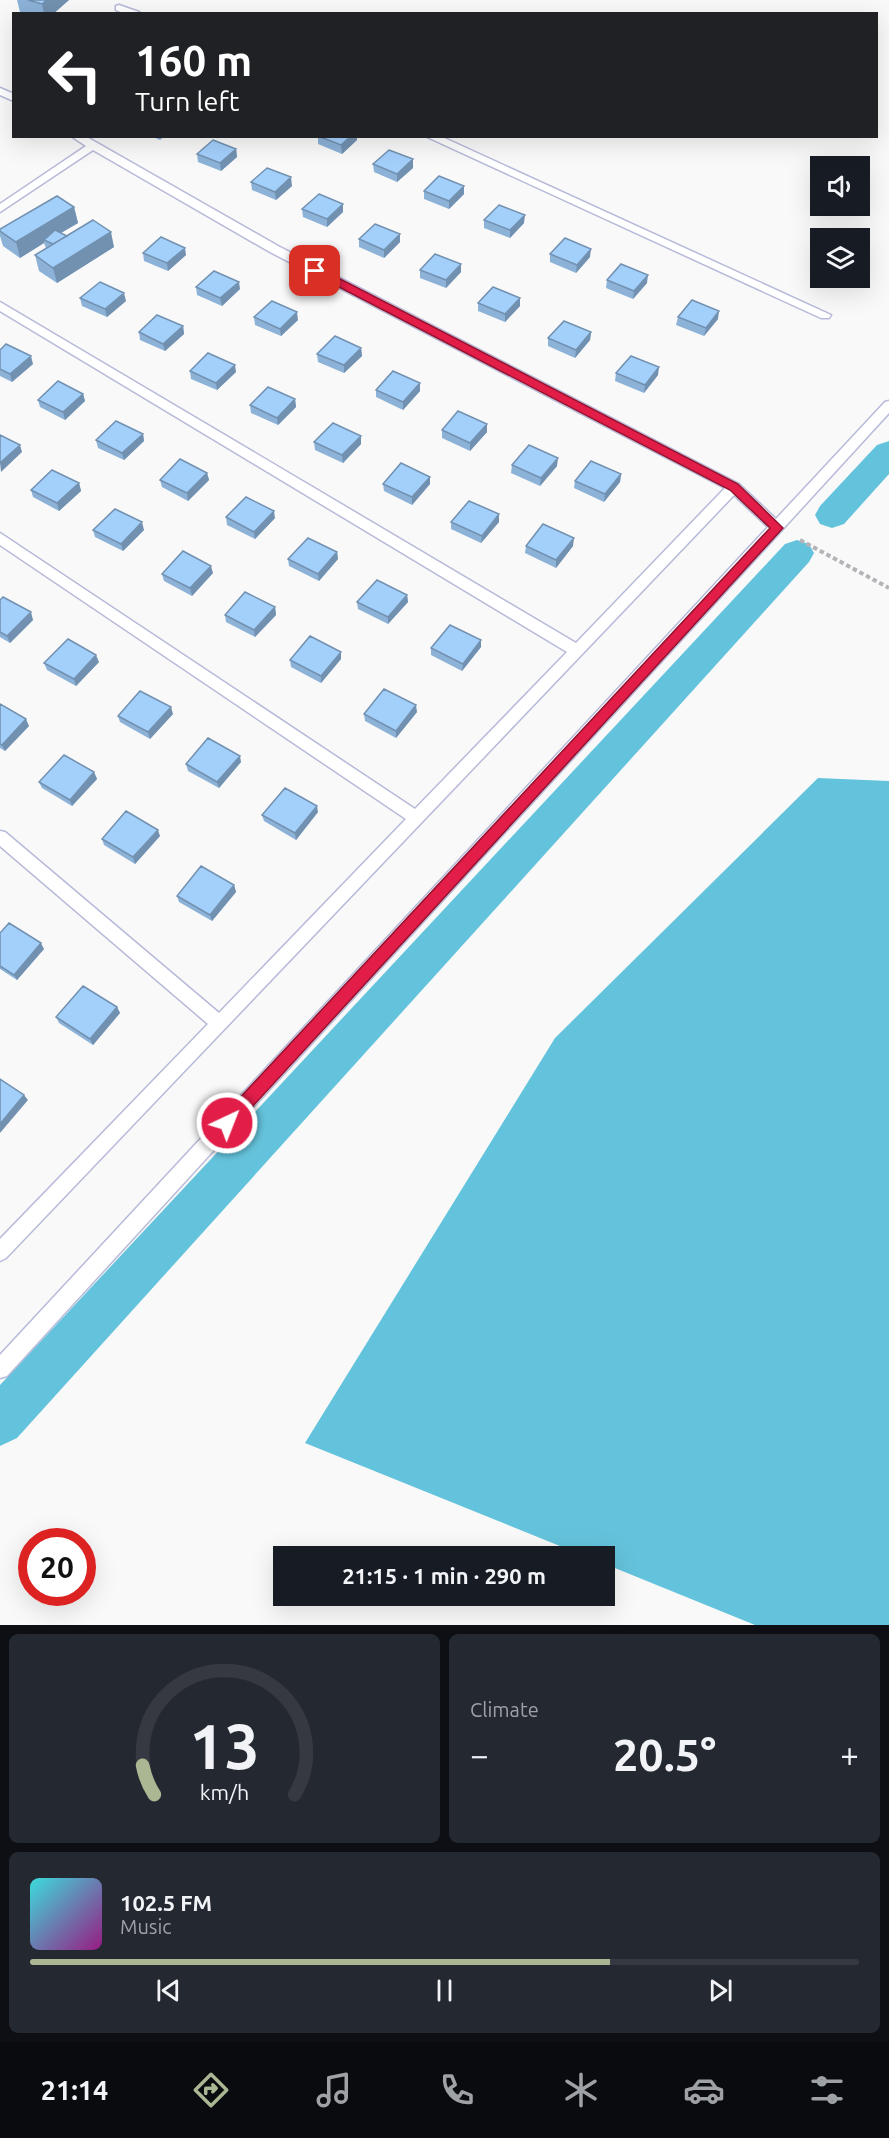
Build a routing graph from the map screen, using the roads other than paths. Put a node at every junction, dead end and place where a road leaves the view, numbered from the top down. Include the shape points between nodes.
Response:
1 (79, 138) edge
2 (434, 138) edge
3 (91, 147) junction
4 (0, 209) edge
5 (0, 306) edge
6 (825, 315) dead end
7 (889, 405) edge
8 (734, 487) junction
9 (777, 528) junction
10 (0, 538) edge
11 (576, 650) junction
12 (417, 818) junction
13 (0, 837) edge
14 (220, 1024) junction
15 (0, 1252) edge
16 (0, 1369) edge

1 - 3 lane
2 - 6 lane
3 - 4 lane
3 - 8 lane via 274,249
5 - 11 lane
7 - 9 lane
8 - 9 lane
8 - 11 lane
9 - 16 lane
10 - 12 lane
11 - 12 lane
12 - 14 lane
13 - 14 lane
14 - 15 lane

